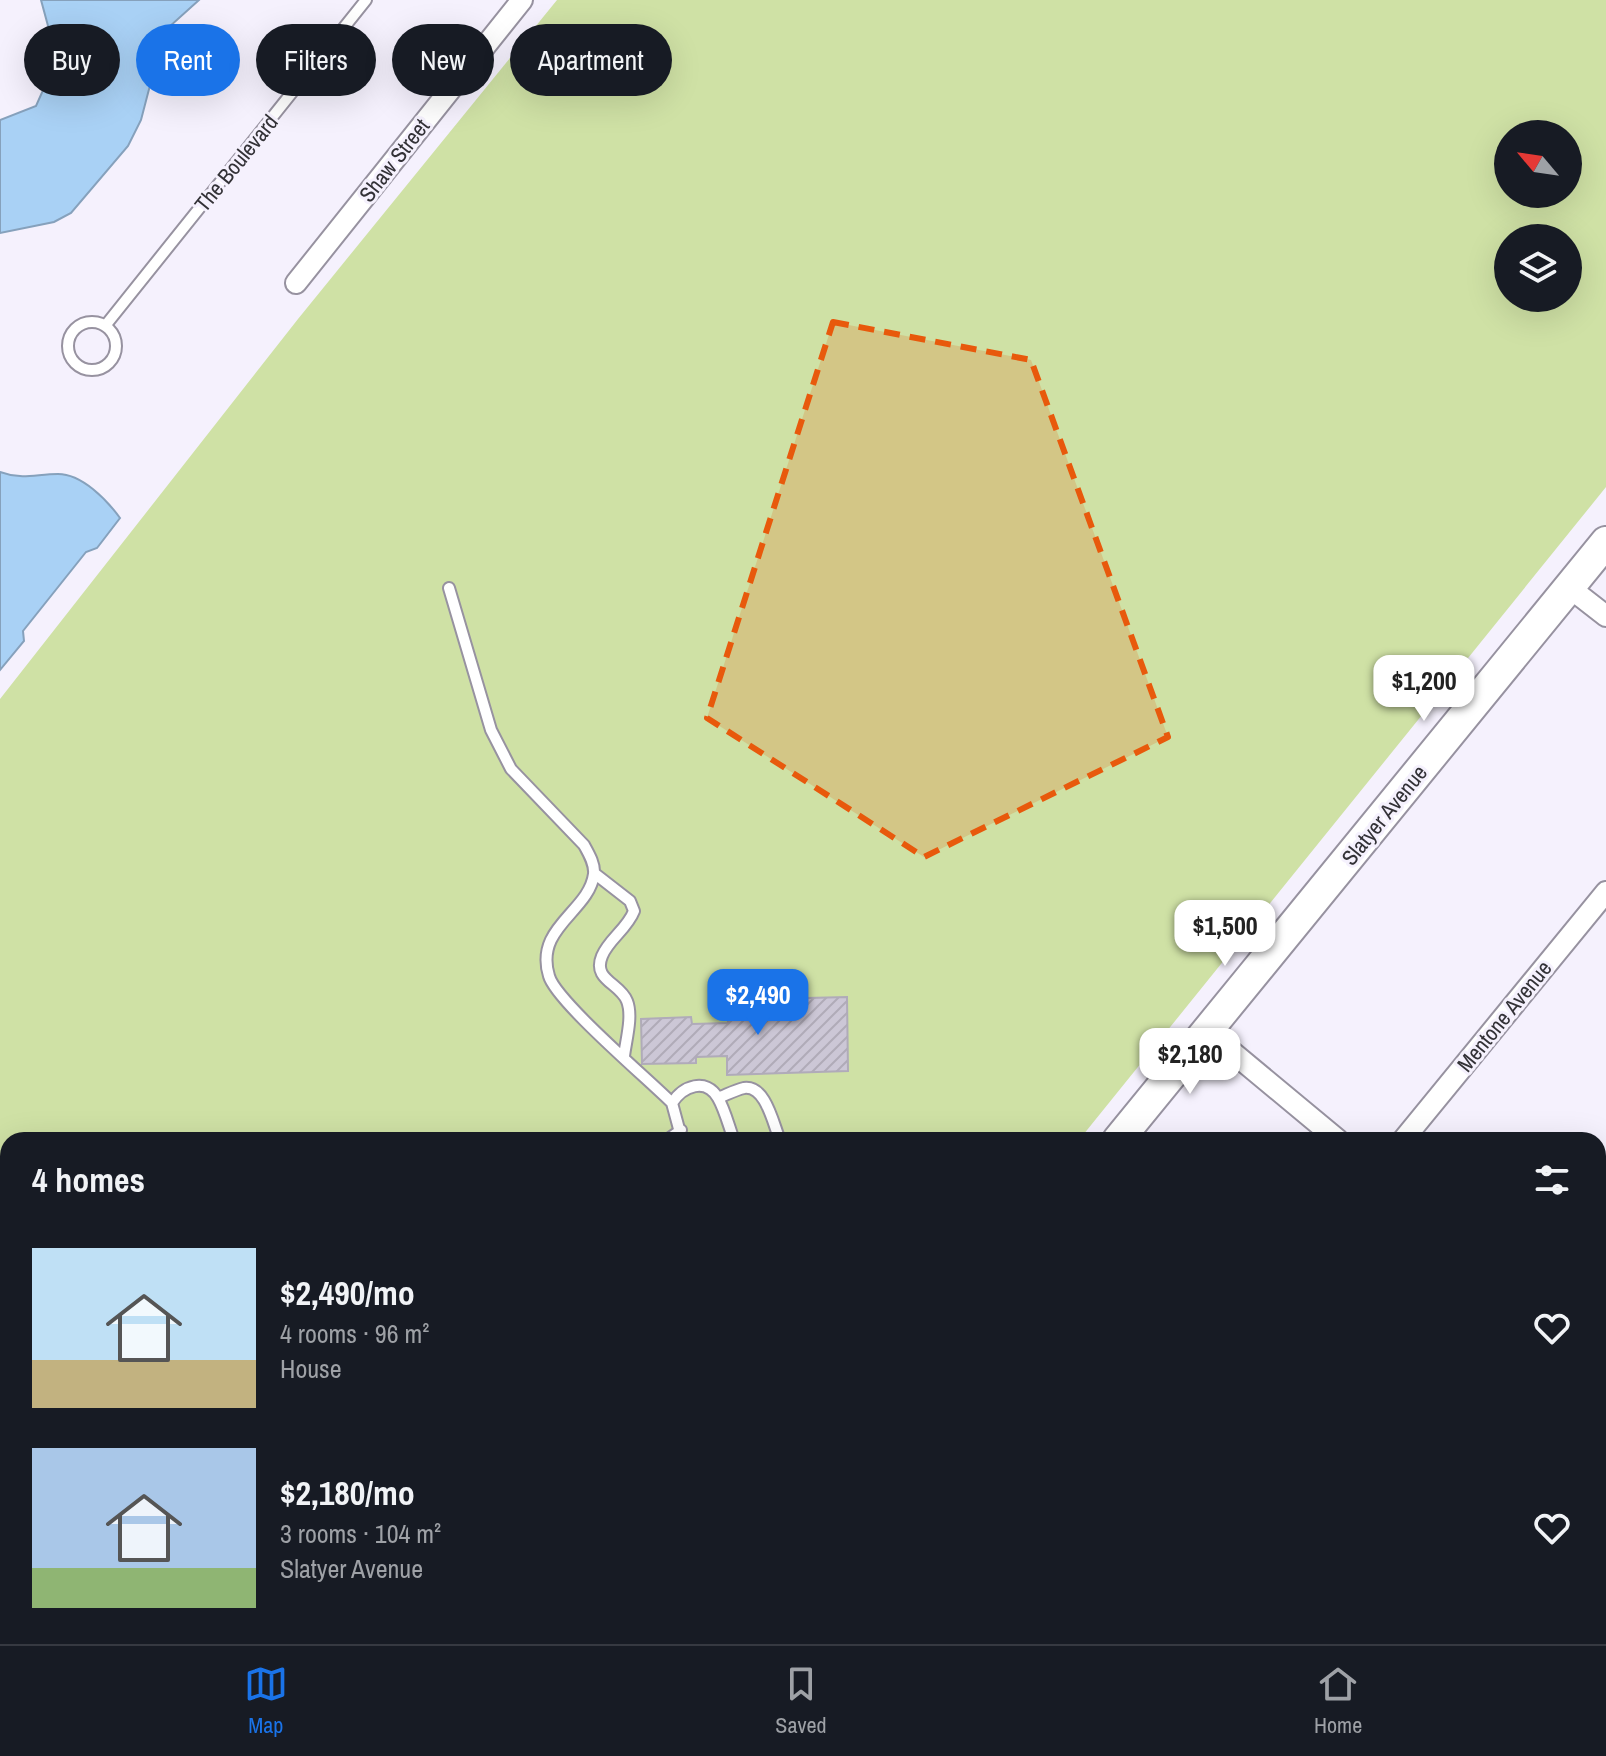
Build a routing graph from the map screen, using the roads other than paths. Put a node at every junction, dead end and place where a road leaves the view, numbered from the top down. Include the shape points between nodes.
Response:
1 (366, 0) edge
2 (522, 0) edge
3 (296, 283) dead end
4 (105, 326) junction
5 (1606, 542) edge
6 (1606, 561) edge
7 (449, 588) dead end
8 (1579, 595) junction
9 (1606, 616) edge
10 (594, 873) junction
11 (1606, 892) edge
12 (1284, 938) junction
13 (1208, 1032) junction
14 (624, 1056) junction
15 (718, 1098) junction
16 (672, 1103) junction
17 (680, 1132) edge
18 (731, 1132) edge
19 (777, 1132) edge
20 (1129, 1132) edge
21 (1328, 1132) edge
22 (1410, 1132) edge

1 - 4 lane, The Boulevard
2 - 3 street, Shaw Street
4 - 4 lane via 114,337 111,360 96,369 79,366 68,349 70,336 83,323
5 - 12 main road, Slatyer Avenue
6 - 8 street, Slatyer Avenue
7 - 10 lane via 491,730 511,769 584,845
8 - 9 street
8 - 12 street, Slatyer Avenue via 1305,929
10 - 14 lane via 630,901 634,911 602,955 599,969 626,998
10 - 14 lane via 545,955 549,979 565,1001
11 - 22 street, Mentone Avenue
12 - 13 main road, Slatyer Avenue
13 - 20 main road, Slatyer Avenue
13 - 21 street
14 - 16 lane
15 - 16 lane via 711,1089 689,1086
15 - 18 lane
15 - 19 lane via 753,1089 761,1095
16 - 17 lane

